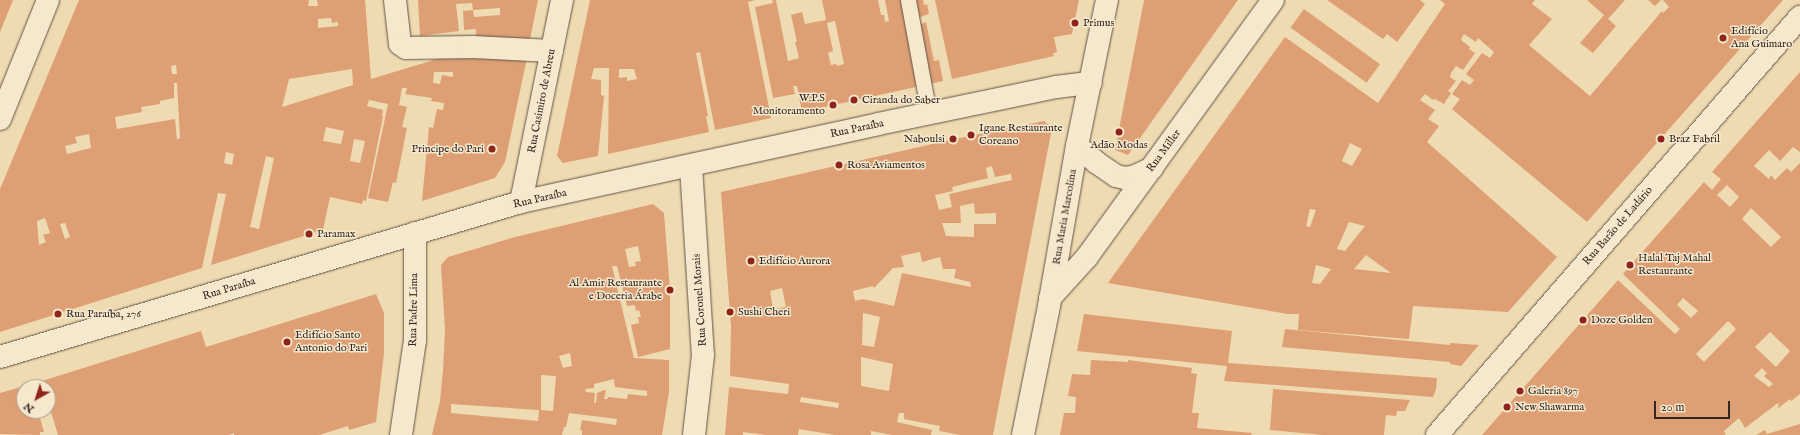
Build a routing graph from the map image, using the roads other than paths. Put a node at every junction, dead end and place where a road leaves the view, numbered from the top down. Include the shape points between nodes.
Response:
1 (48, 0) edge
2 (395, 0) edge
3 (562, 0) edge
4 (908, 0) edge
5 (1107, 0) edge
6 (1273, 0) edge
7 (1800, 17) edge
8 (552, 51) junction
9 (1091, 83) junction
10 (929, 114) junction
11 (0, 118) edge
12 (1077, 146) junction
13 (691, 166) junction
14 (1152, 168) junction
15 (522, 202) junction
16 (415, 233) junction
17 (1050, 298) junction
18 (0, 357) edge
19 (401, 435) edge
20 (694, 435) edge
21 (1023, 435) edge
22 (1437, 435) edge

1 - 11 main road
2 - 8 main road via 400,44 406,48
3 - 8 main road, Rua Casimiro de Abreu
4 - 10 lane
5 - 9 main road, Rua Maria Marcolina
6 - 14 main road, Rua Miller
7 - 22 main road, Rua Barão de Ladário
8 - 15 main road, Rua Casimiro de Abreu
9 - 10 main road, Rua Paraíba via 1056,87
9 - 12 main road, Rua Maria Marcolina
10 - 13 main road, Rua Paraíba
12 - 14 main road via 1116,176 1132,177
12 - 17 main road, Rua Maria Marcolina
13 - 15 main road, Rua Paraíba
13 - 20 main road, Rua Coronel Morais via 703,355
14 - 17 main road, Rua Miller via 1087,257
15 - 16 main road, Rua Paraíba
16 - 18 main road, Rua Paraíba
16 - 19 main road, Rua Padre Lima via 415,340
17 - 21 main road, Rua Maria Marcolina

